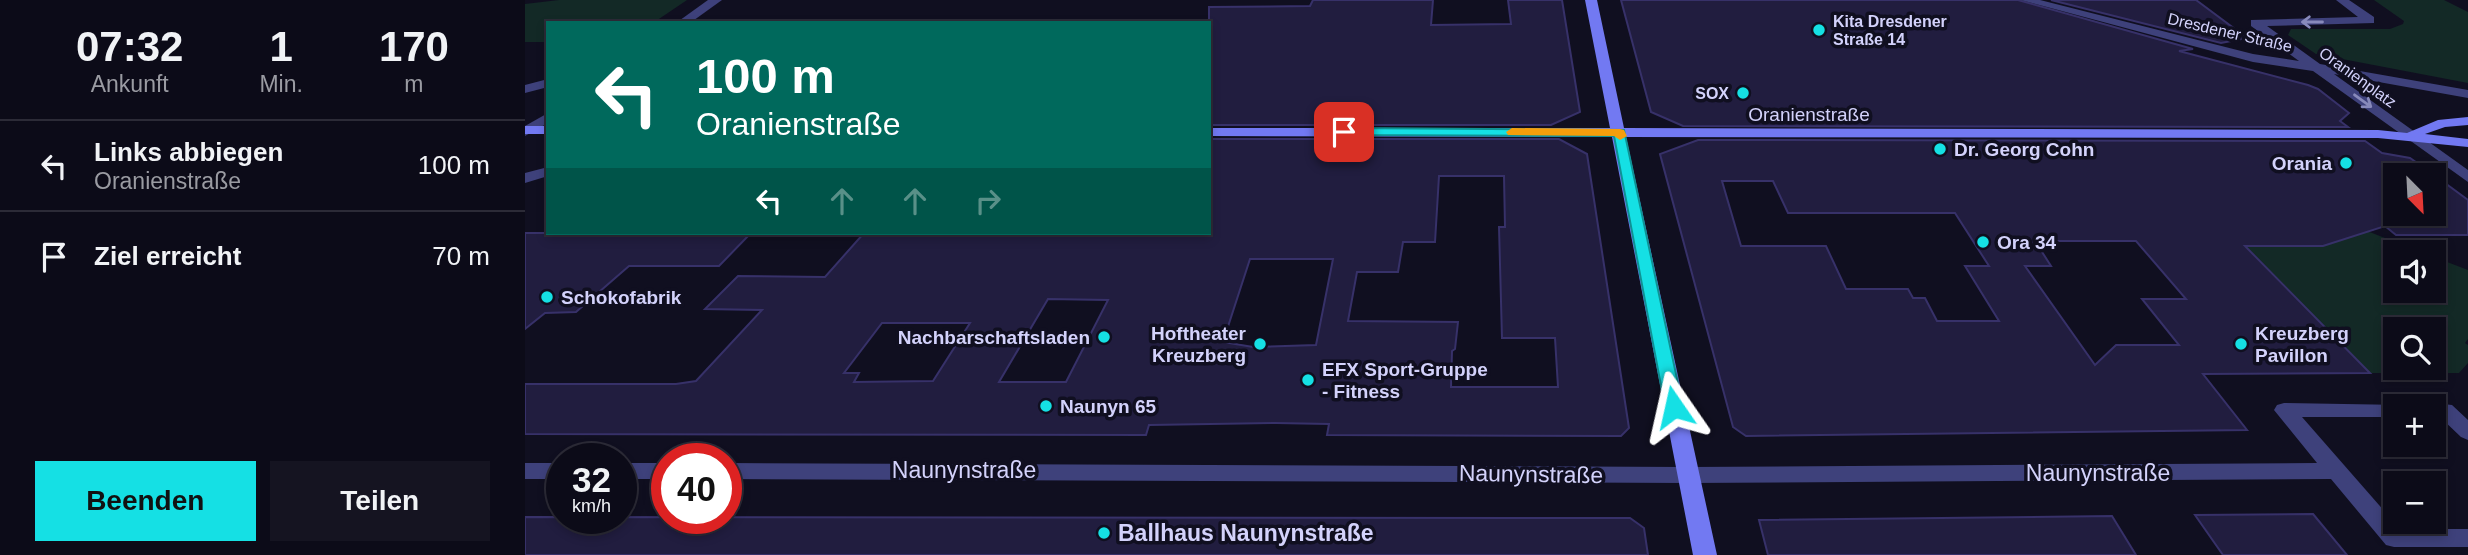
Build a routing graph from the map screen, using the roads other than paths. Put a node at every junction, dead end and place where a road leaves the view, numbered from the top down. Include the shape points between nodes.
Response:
1 (716, 0) edge
2 (1591, 0) edge
3 (2027, 0) edge
4 (2342, 0) edge
5 (686, 21) edge
6 (2315, 67) junction
7 (546, 84) edge
8 (525, 89) edge
9 (2468, 94) edge
10 (546, 118) edge
11 (2468, 121) edge
12 (546, 130) edge
13 (526, 131) edge
14 (1211, 132) edge
15 (1620, 132) junction
16 (2410, 135) junction
17 (2468, 143) edge
18 (546, 172) edge
19 (2468, 177) edge
20 (525, 178) edge
21 (2383, 410) edge
22 (2446, 411) edge
23 (2468, 432) edge
24 (525, 471) edge
25 (546, 471) edge
26 (742, 471) edge
27 (2335, 471) junction
28 (1687, 475) junction
29 (2468, 538) edge
30 (1705, 555) edge

1 - 5 street
2 - 15 street
3 - 6 street, Dresdener Straße via 2253,58
4 -> 6 street, Oranienplatz via 2370,20 2255,23
6 - 9 street, Dresdener Straße
6 -> 16 street, Oranienplatz
7 - 8 street
10 - 13 street
11 - 16 street, Oranienstraße via 2443,123
12 - 13 street
14 - 15 street, Oranienstraße
15 - 16 street, Oranienstraße
15 - 28 street
16 - 17 street, Oranienstraße
16 - 19 street, Oranienplatz
18 - 20 street
21 - 27 street via 2284,410
22 - 23 street
24 - 25 street
26 - 28 street, Naunynstraße
27 - 28 street, Naunynstraße
27 - 29 street via 2393,538
28 - 30 street

